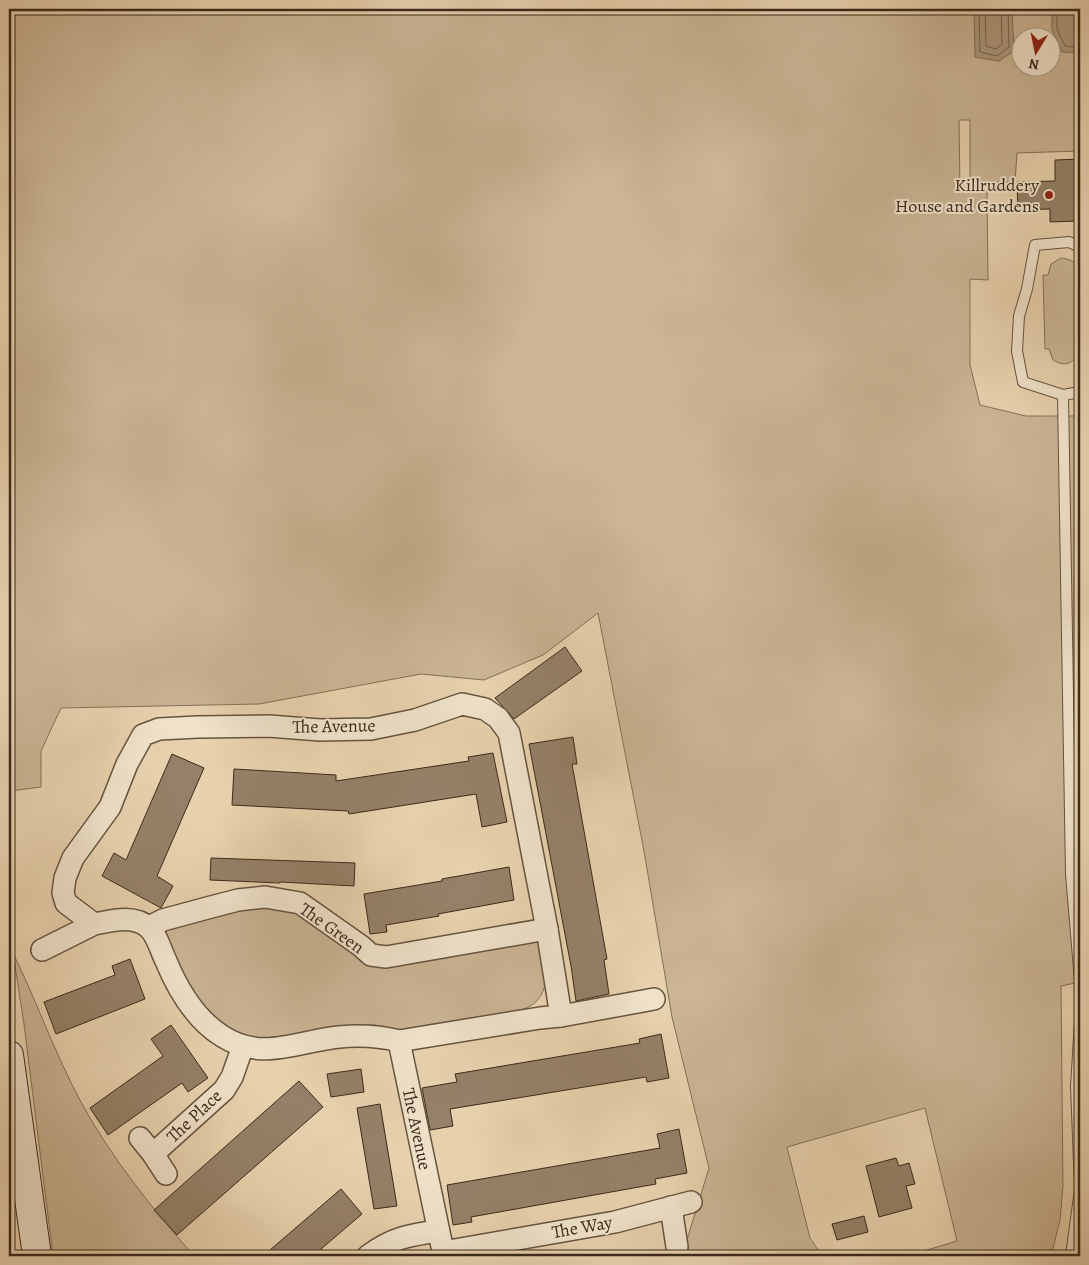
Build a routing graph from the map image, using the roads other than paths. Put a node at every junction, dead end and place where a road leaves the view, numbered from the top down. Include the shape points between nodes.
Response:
1 (1080, 247) edge
2 (1080, 392) edge
3 (1063, 394) junction
4 (94, 924) junction
5 (149, 927) junction
6 (547, 929) junction
7 (42, 950) dead end
8 (1080, 981) edge
9 (654, 999) dead end
10 (561, 1016) junction
11 (1080, 1022) edge
12 (390, 1038) junction
13 (243, 1046) junction
14 (9, 1055) edge
15 (140, 1138) dead end
16 (153, 1154) junction
17 (166, 1174) dead end
18 (438, 1231) junction
19 (677, 1248) dead end
20 (444, 1254) edge
21 (37, 1256) edge
22 (368, 1256) edge
23 (1071, 1256) edge

1 - 3 lane via 1069,242 1035,245 1019,316 1017,352 1023,382
2 - 3 lane
3 - 8 lane via 1071,874
4 - 5 street via 120,919
4 - 6 street, The Avenue via 66,902 63,893 65,878 73,858 110,807 126,764 143,735 159,728 269,726 371,729 415,720 462,704 485,709 498,718 509,734
4 - 7 street
5 - 6 street, The Green via 163,920 238,900 265,897 300,903 371,955 386,957
5 - 13 street via 187,1002 205,1024
6 - 10 street, The Avenue
9 - 10 street
10 - 12 street
11 - 23 lane via 1076,1086 1080,1189
12 - 13 street via 338,1037 270,1050
12 - 18 street, The Avenue
13 - 16 street, The Place via 232,1078 224,1090
14 - 21 main road
15 - 16 street, The Place
16 - 17 street, The Place
18 - 20 street, The Avenue
18 - 22 street via 406,1236
19 - 20 street, The Way via 681,1205 614,1222

